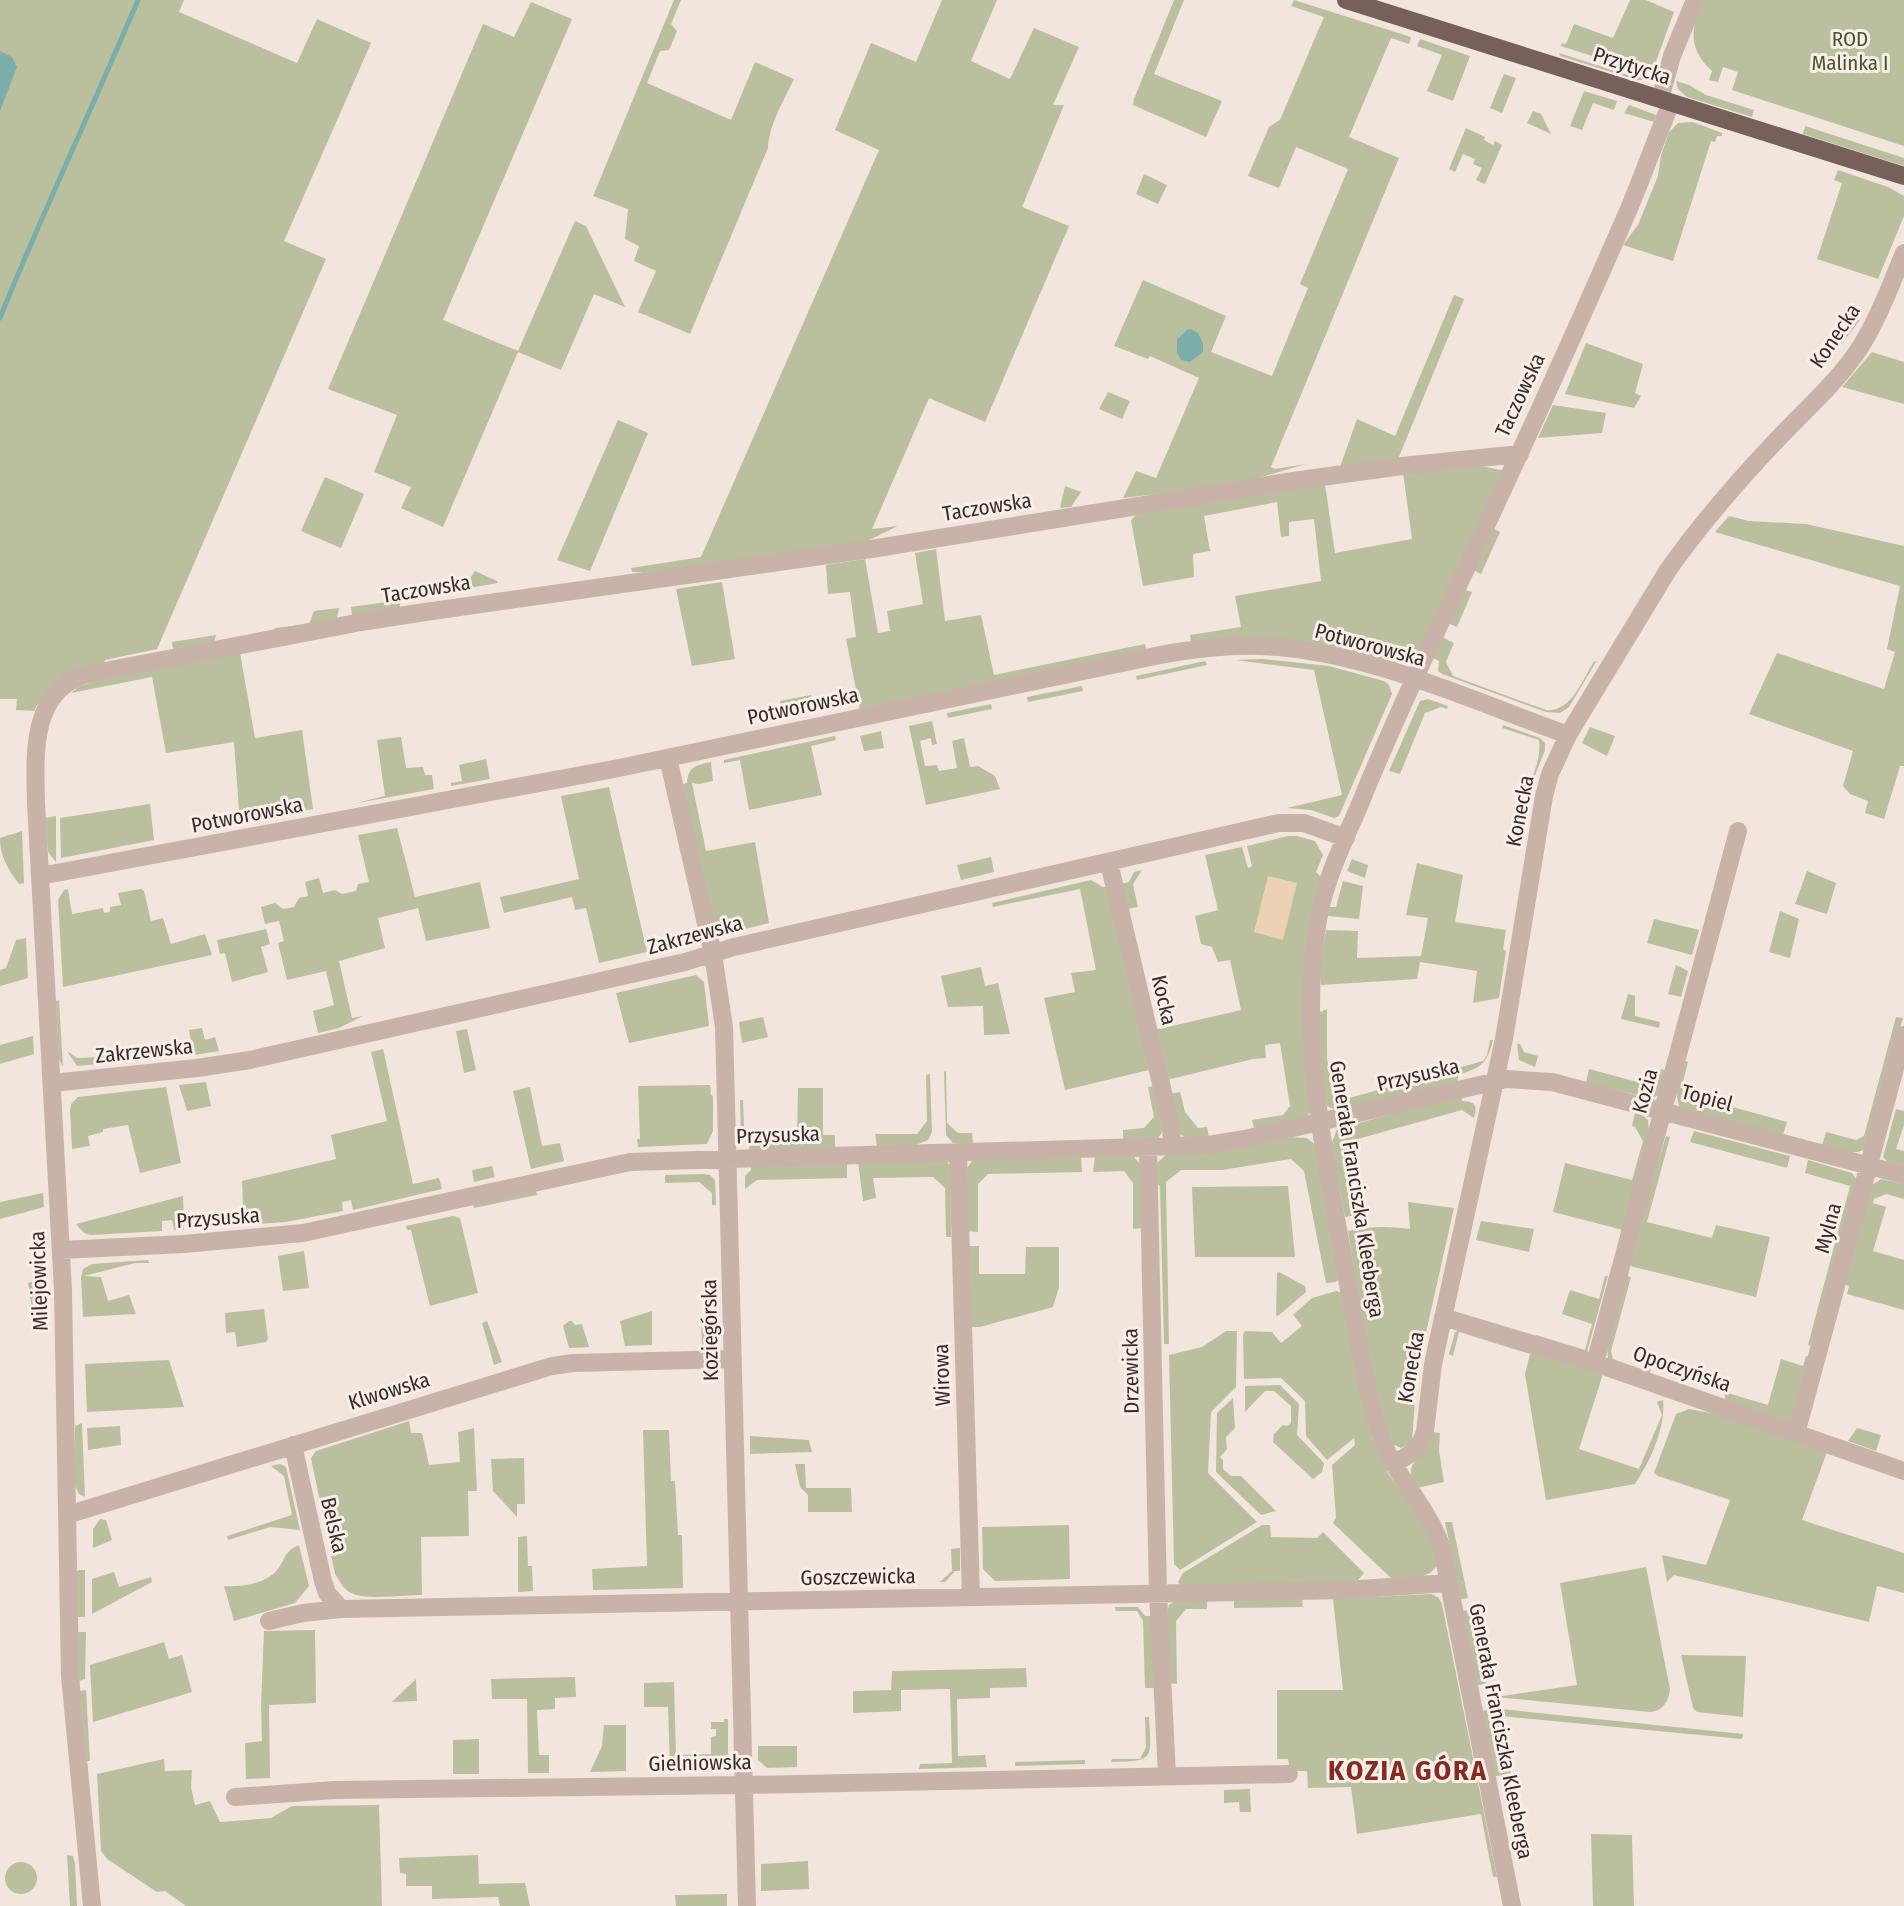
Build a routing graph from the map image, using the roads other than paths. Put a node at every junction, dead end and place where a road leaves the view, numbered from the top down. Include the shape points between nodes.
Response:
1 (1346, 0) edge
2 (1695, 0) edge
3 (1665, 101) junction
4 (1904, 176) edge
5 (1904, 253) edge
6 (1520, 454) junction
7 (85, 675) joint
8 (1414, 680) junction
9 (1568, 735) junction
10 (668, 758) junction
11 (1738, 831) dead end
12 (1346, 838) junction
13 (1109, 863) junction
14 (40, 876) junction
15 (713, 954) junction
16 (1904, 1035) edge
17 (1496, 1080) junction
18 (52, 1083) junction
19 (1664, 1110) junction
20 (1320, 1122) junction
21 (1172, 1147) junction
22 (1148, 1148) junction
23 (958, 1152) junction
24 (728, 1159) junction
25 (1869, 1165) junction
26 (1904, 1175) edge
27 (61, 1250) junction
28 (1443, 1317) junction
29 (733, 1359) junction
30 (1595, 1363) junction
31 (1796, 1434) junction
32 (293, 1445) junction
33 (1393, 1464) junction
34 (1904, 1471) edge
35 (67, 1515) junction
36 (1448, 1583) junction
37 (1158, 1593) junction
38 (971, 1597) junction
39 (738, 1602) junction
40 (341, 1609) junction
41 (270, 1621) dead end
42 (1289, 1774) dead end
43 (1167, 1776) junction
44 (744, 1786) junction
45 (235, 1797) dead end
46 (92, 1906) edge
47 (747, 1906) edge
48 (1512, 1906) edge

1 - 3 main road, Przytycka
2 - 3 street, Taczowska via 1672,55
3 - 4 main road, Przytycka
3 - 6 street, Taczowska via 1631,203
5 - 9 street, Konecka via 1860,347 1686,545
6 - 7 street, Taczowska via 1293,481 871,549 412,614
6 - 8 street, Generała Franciszka Kleeberga
7 - 14 street, Milejowicka via 62,685 51,696 40,727 35,779
8 - 9 street, Potworowska
8 - 10 street, Potworowska via 1362,662 1310,652 1216,646
8 - 12 street, Generała Franciszka Kleeberga
9 - 17 street, Konecka via 1544,796
10 - 14 street, Potworowska
10 - 15 street, Koziegórska
11 - 19 street, Kozia
12 - 13 street, Zakrzewska via 1292,822
12 - 20 street, Generała Franciszka Kleeberga via 1324,894 1315,943 1313,1074
13 - 15 street, Zakrzewska
13 - 21 street, Kocka via 1171,1126
14 - 18 street, Milejowicka
15 - 18 street, Zakrzewska via 262,1057
15 - 24 street, Koziegórska via 724,1027
16 - 25 street, Mylna
17 - 19 street, Topiel via 1552,1082
17 - 20 street, Przysuska
17 - 28 street, Konecka
18 - 27 street, Milejowicka
19 - 25 street, Topiel
19 - 30 street, Kozia
20 - 21 street, Przysuska via 1223,1143
20 - 33 street, Generała Franciszka Kleeberga via 1362,1364 1378,1430
21 - 22 street, Przysuska
22 - 23 street, Przysuska
22 - 37 street, Drzewicka
23 - 24 street, Przysuska
23 - 38 street, Wirowa
24 - 27 street, Przysuska via 603,1166 291,1235
24 - 29 street, Koziegórska
25 - 26 street, Topiel
25 - 31 street, Mylna
27 - 35 street, Milejowicka
28 - 30 street, Opoczyńska
28 - 33 street, Konecka via 1423,1441
29 - 32 street, Klwowska via 552,1366
29 - 39 street, Koziegórska
30 - 31 street, Opoczyńska
31 - 34 street, Opoczyńska
32 - 35 street, Klwowska
32 - 40 street, Belska via 323,1581
33 - 36 street, Generała Franciszka Kleeberga via 1436,1532
35 - 46 street, Milejowicka via 70,1676
36 - 37 street, Goszczewicka
36 - 48 street, Generała Franciszka Kleeberga
37 - 38 street, Goszczewicka
37 - 43 street
38 - 39 street, Goszczewicka
39 - 40 street, Goszczewicka
39 - 44 street, Koziegórska
40 - 41 street, Goszczewicka
42 - 43 street, Gielniowska
43 - 44 street, Gielniowska
44 - 45 street, Gielniowska via 335,1790
44 - 47 street, Koziegórska

